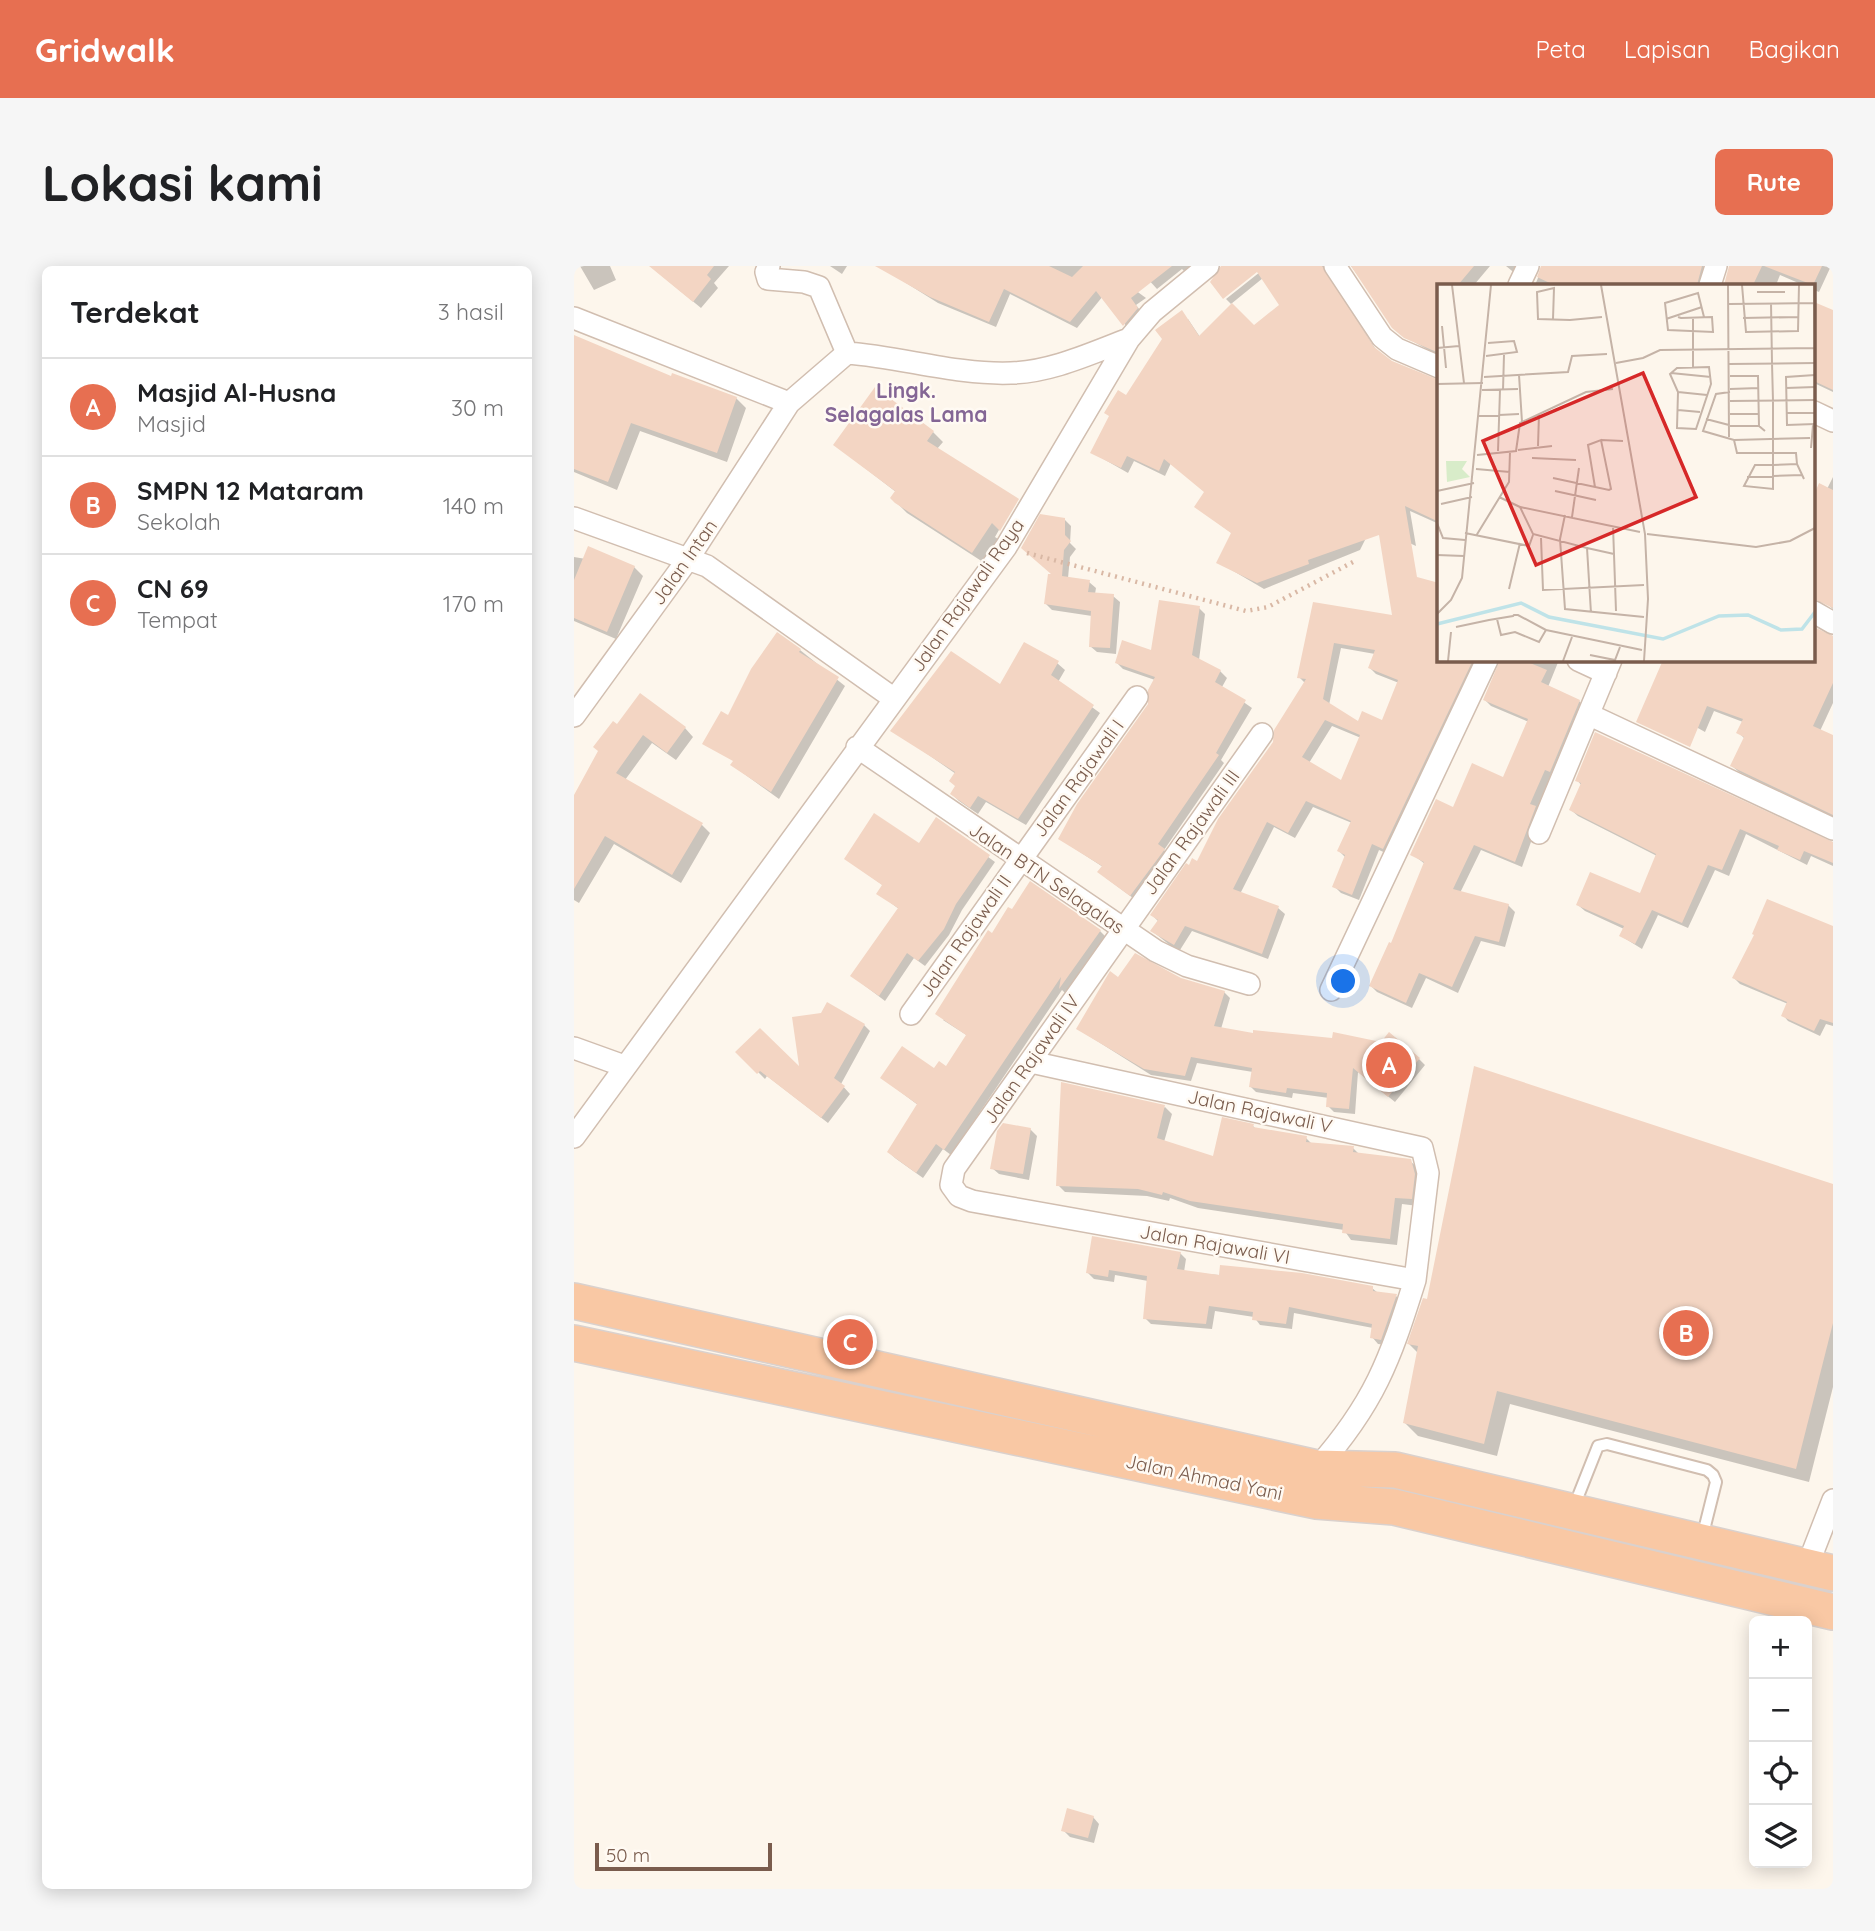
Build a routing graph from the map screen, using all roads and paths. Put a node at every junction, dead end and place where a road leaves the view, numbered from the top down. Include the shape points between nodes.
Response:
1 (769, 266) edge
2 (1208, 266) edge
3 (1335, 266) edge
4 (1528, 266) edge
5 (1716, 266) edge
6 (1519, 284) edge
7 (1710, 284) edge
8 (574, 318) edge
9 (1129, 339) junction
10 (847, 353) junction
11 (1437, 366) edge
12 (789, 403) junction
13 (1815, 412) edge
14 (1833, 421) edge
15 (574, 518) edge
16 (1006, 547) junction
17 (688, 559) junction
18 (1355, 561) dead end
19 (1815, 613) edge
20 (1833, 622) edge
21 (1486, 662) edge
22 (1588, 662) edge
23 (1608, 666) edge
24 (1137, 697) dead end
25 (893, 698) junction
26 (1590, 715) junction
27 (574, 716) edge
28 (1262, 734) dead end
29 (857, 747) junction
30 (1833, 829) edge
31 (1539, 833) dead end
32 (1019, 859) junction
33 (1121, 929) junction
34 (1249, 984) dead end
35 (1331, 990) dead end
36 (911, 1014) dead end
37 (574, 1048) edge
38 (1031, 1062) junction
39 (624, 1066) junction
40 (574, 1137) edge
41 (953, 1191) joint
42 (1415, 1280) junction
43 (574, 1301) edge
44 (574, 1343) edge
45 (1322, 1480) junction
46 (1833, 1500) edge
47 (1572, 1511) junction
48 (1701, 1542) junction
49 (1820, 1570) edge
50 (1833, 1612) edge

1 - 10 street via 768,279 819,287
2 - 9 street, Jalan Rajawali Raya via 1152,312
3 - 11 street via 1382,337 1397,349
4 - 6 street
5 - 7 street
8 - 12 street
9 - 10 street via 1052,368 1013,373
9 - 16 street, Jalan Rajawali Raya
10 - 12 street
12 - 17 street, Jalan Intan
13 - 14 street
15 - 17 street
16 - 18 path via 1246,611 1268,607
16 - 25 street, Jalan Rajawali Raya
17 - 25 street via 751,595
17 - 27 street, Jalan Intan
19 - 20 street
21 - 35 street
22 - 23 street
23 - 26 street
24 - 32 street, Jalan Rajawali I
25 - 29 street, Jalan Rajawali Raya
26 - 30 street
26 - 31 street
28 - 33 street, Jalan Rajawali III
29 - 32 street, Jalan BTN Selagalas
29 - 39 street, Jalan Rajawali Raya
32 - 33 street, Jalan BTN Selagalas
32 - 36 street, Jalan Rajawali II
33 - 34 street, Jalan BTN Selagalas via 1187,966
33 - 38 street, Jalan Rajawali IV
37 - 39 street
38 - 41 street, Jalan Rajawali IV via 954,1169 950,1178
38 - 42 street, Jalan Rajawali V via 1422,1148 1427,1161
39 - 40 street, Jalan Rajawali Raya
41 - 42 street, Jalan Rajawali VI via 972,1201
42 - 45 street via 1370,1401
43 - 45 highway
44 - 45 highway, Jalan Ahmad Yani
45 - 47 highway via 1395,1470
45 - 50 highway, Jalan Ahmad Yani via 1394,1507
46 - 49 street
47 - 48 highway
47 - 48 lane via 1592,1455 1598,1446 1607,1444 1713,1475 1716,1482
48 - 49 highway

